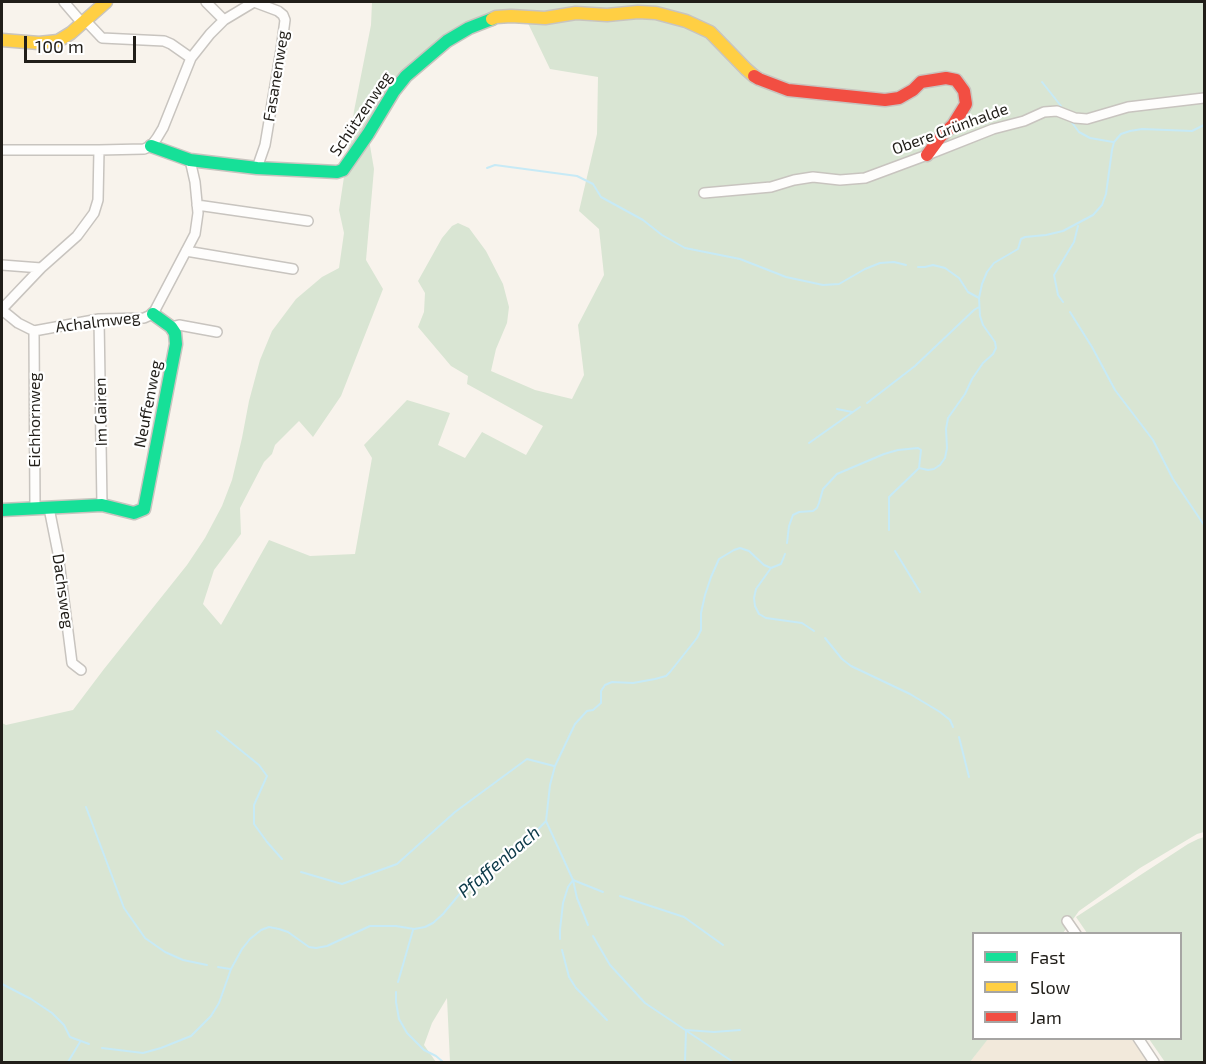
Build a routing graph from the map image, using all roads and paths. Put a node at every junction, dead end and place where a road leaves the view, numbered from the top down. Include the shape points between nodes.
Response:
1 (64, 2) edge
2 (106, 2) edge
3 (206, 2) edge
4 (254, 2) edge
5 (224, 20) junction
6 (84, 21) junction
7 (2, 40) edge
8 (191, 58) junction
9 (1204, 98) edge
10 (151, 146) junction
11 (2, 150) edge
12 (99, 150) junction
13 (927, 155) junction
14 (190, 160) junction
15 (257, 168) junction
16 (704, 193) dead end
17 (197, 204) junction
18 (308, 221) dead end
19 (186, 251) junction
20 (2, 265) edge
21 (41, 268) junction
22 (293, 270) dead end
23 (2, 310) edge
24 (153, 314) junction
25 (99, 320) junction
26 (171, 327) junction
27 (34, 331) junction
28 (217, 332) dead end
29 (102, 505) junction
30 (35, 508) junction
31 (50, 508) junction
32 (2, 510) edge
33 (81, 670) dead end
34 (1067, 921) dead end
35 (1075, 932) edge
36 (1139, 1040) edge
37 (1154, 1062) edge

1 - 6 street
2 - 6 street
3 - 5 street
4 - 5 street
4 - 15 street, Fasanenweg via 278,11 285,20 265,145
5 - 8 street
6 - 7 street via 58,41
6 - 8 street via 102,39 164,41
8 - 10 street via 163,128
9 - 13 street, Obere Grünhalde via 1128,107 1087,119 1057,111 1044,112
10 - 12 street
10 - 14 street, Schützenweg
11 - 12 street
12 - 21 street via 94,213 77,236
13 - 15 street, Schützenweg via 966,104 964,91 956,80 921,82 899,98 885,100 788,90 759,79 710,32 686,21 656,13 576,13 545,18 496,18 447,42 406,76 343,170
13 - 16 street, Obere Grünhalde via 865,177 813,177 771,187
14 - 15 street, Schützenweg
14 - 17 street, Achalmweg
17 - 18 street
17 - 19 street, Achalmweg via 195,234
19 - 22 street
19 - 24 street, Achalmweg
20 - 21 street
21 - 23 street
23 - 27 street, Achalmweg
24 - 25 street, Achalmweg
24 - 26 street
25 - 27 street, Achalmweg
25 - 29 street, Im Gairen
26 - 28 street
26 - 29 street, Neuffenweg via 176,344 146,504 134,513
27 - 30 street, Eichhornweg
29 - 31 street
30 - 31 street
30 - 32 street
31 - 33 street, Dachsweg via 72,663
34 - 35 street
36 - 37 street

